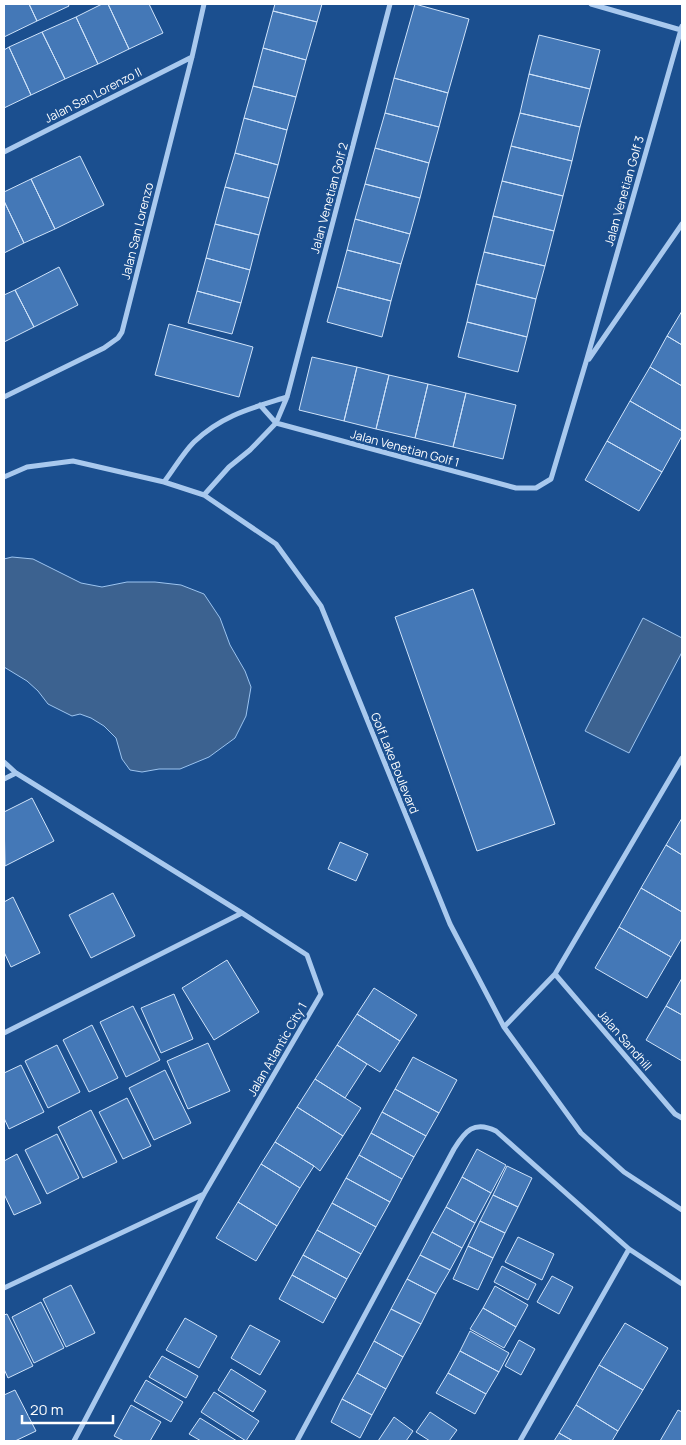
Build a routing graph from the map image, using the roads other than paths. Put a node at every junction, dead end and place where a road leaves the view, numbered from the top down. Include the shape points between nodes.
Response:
1 (204, 4) edge
2 (390, 4) edge
3 (591, 4) edge
4 (681, 28) edge
5 (192, 57) junction
6 (4, 152) edge
7 (682, 224) edge
8 (586, 362) junction
9 (4, 397) edge
10 (288, 397) junction
11 (260, 405) junction
12 (276, 424) junction
13 (4, 478) edge
14 (551, 479) joint
15 (164, 482) junction
16 (204, 495) junction
17 (682, 758) edge
18 (4, 762) edge
19 (16, 772) junction
20 (4, 779) edge
21 (242, 913) junction
22 (555, 974) junction
23 (504, 1027) junction
24 (4, 1033) edge
25 (682, 1118) edge
26 (204, 1194) junction
27 (682, 1210) edge
28 (629, 1249) junction
29 (682, 1284) edge
30 (4, 1288) edge
31 (74, 1441) edge
32 (297, 1441) edge
33 (520, 1441) edge

1 - 5 street, Jalan San Lorenzo
2 - 10 street, Jalan Venetian Golf 2
3 - 4 street
4 - 8 street, Jalan Venetian Golf 3
5 - 6 street, Jalan San Lorenzo II
5 - 9 street, Jalan San Lorenzo via 122,332 104,348
7 - 8 street, Jalan Venetian Golf 3
8 - 14 street, Jalan Venetian Golf 3
10 - 11 street
10 - 12 street, Jalan Venetian Golf 2
11 - 12 street
11 - 15 street via 237,413 194,442
12 - 14 street, Jalan Venetian Golf 1 via 516,488 536,488
12 - 16 street, Jalan Venetian Golf 2
13 - 15 street, Golf Lake Boulevard via 28,467 73,461
15 - 16 street, Golf Lake Boulevard
16 - 23 street, Golf Lake Boulevard via 276,544 320,606 450,924
17 - 22 street
18 - 19 street, Jalan Atlantic City 1
19 - 20 street
19 - 21 street, Jalan Atlantic City 1
21 - 24 street
21 - 26 street, Jalan Atlantic City 1 via 307,955 321,994
22 - 23 street
22 - 25 street, Jalan Sandhill via 675,1114
23 - 27 street, Golf Lake Boulevard via 581,1133 624,1172
26 - 30 street
26 - 31 street, Jalan Atlantic City 1
28 - 29 street
28 - 32 street via 496,1131 487,1126 468,1130 454,1149
28 - 33 street

